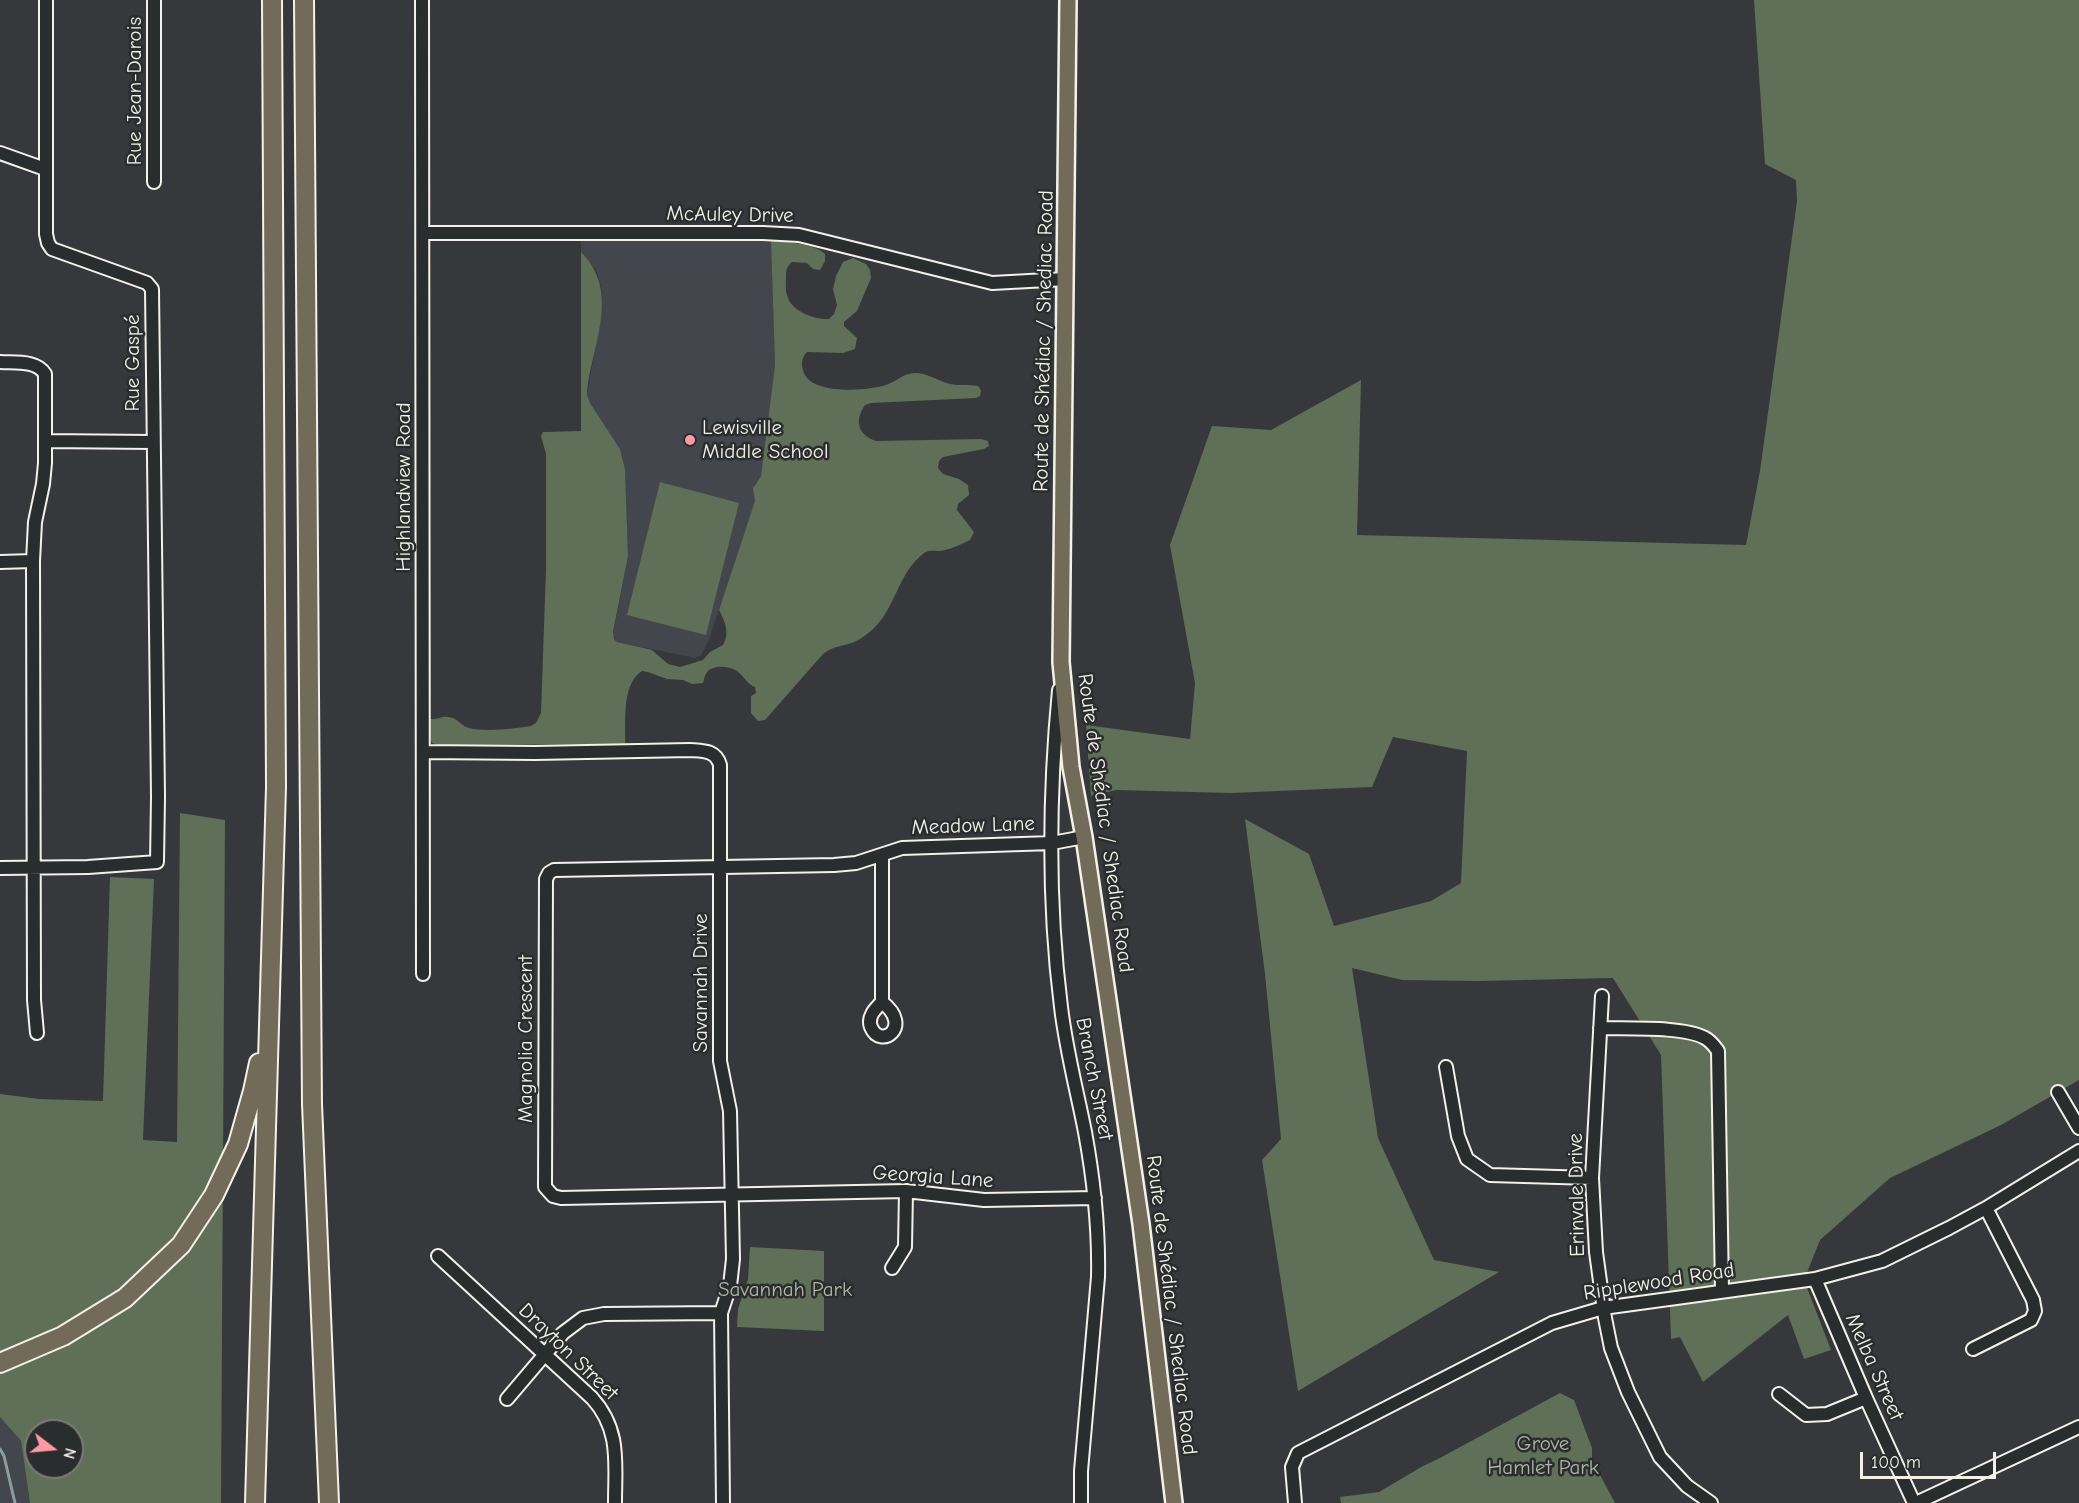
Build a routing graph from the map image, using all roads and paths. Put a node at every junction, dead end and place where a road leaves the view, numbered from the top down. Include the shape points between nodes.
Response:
1 (46, 0) edge
2 (154, 0) edge
3 (272, 0) edge
4 (304, 0) edge
5 (422, 0) edge
6 (1068, 0) edge
7 (0, 153) edge
8 (45, 169) junction
9 (154, 182) dead end
10 (423, 233) junction
11 (1066, 279) junction
12 (0, 362) edge
13 (45, 441) junction
14 (153, 442) junction
15 (33, 561) junction
16 (0, 562) edge
17 (1061, 662) junction
18 (423, 752) junction
19 (1084, 837) junction
20 (1052, 843) junction
21 (882, 855) junction
22 (721, 867) junction
23 (0, 868) edge
24 (34, 868) junction
25 (423, 974) dead end
26 (1602, 996) dead end
27 (882, 1002) dead end
28 (269, 1005) junction
29 (1600, 1028) junction
30 (37, 1033) dead end
31 (1446, 1067) dead end
32 (2058, 1092) dead end
33 (2079, 1128) edge
34 (2079, 1151) edge
35 (1592, 1178) junction
36 (906, 1191) junction
37 (732, 1193) junction
38 (1095, 1198) junction
39 (1986, 1208) junction
40 (438, 1256) dead end
41 (892, 1268) dead end
42 (1815, 1279) junction
43 (1722, 1291) junction
44 (1603, 1308) junction
45 (721, 1313) junction
46 (1973, 1349) dead end
47 (545, 1354) junction
48 (0, 1363) edge
49 (1779, 1394) dead end
50 (1866, 1398) junction
51 (507, 1399) dead end
52 (2079, 1427) edge
53 (255, 1503) edge
54 (329, 1503) edge
55 (615, 1503) edge
56 (723, 1503) edge
57 (1081, 1503) edge
58 (1174, 1503) edge
59 (1295, 1503) edge
60 (1711, 1503) edge
61 (1915, 1503) edge

1 - 8 street, Rue Gaspé
2 - 9 street, Rue Jean-Darois
3 - 28 highway via 276,787
4 - 54 highway via 312,1104
5 - 10 street, Highlandview Road
6 - 11 main road, Route de Shédiac / Shediac Road
7 - 8 street
8 - 14 street, Rue Gaspé via 46,234 52,249 147,283 152,289
10 - 11 street, McAuley Drive via 799,235 992,283
10 - 18 street, Highlandview Road
11 - 17 main road, Route de Shédiac / Shediac Road
12 - 13 street via 34,364 45,374
13 - 14 street
13 - 15 street
14 - 24 street, Rue Gaspé via 157,862
15 - 16 street
15 - 24 street
17 - 19 main road, Route de Shédiac / Shediac Road via 1071,767
17 - 20 street, Branch Street via 1053,750
18 - 22 street, Savannah Drive via 712,752 720,765
18 - 25 street, Highlandview Road
19 - 20 street, Meadow Lane
19 - 58 main road, Route de Shédiac / Shediac Road via 1141,1224
20 - 21 street, Meadow Lane via 902,848
20 - 38 street, Branch Street via 1061,1010
21 - 22 street, Meadow Lane via 834,865
21 - 27 street
22 - 37 street, Savannah Drive via 720,1060 730,1111
22 - 37 street, Magnolia Crescent via 549,873 545,1187 561,1198
23 - 24 street
24 - 30 street
26 - 29 street, Erinvale Drive
28 - 48 highway via 253,1091 238,1144 214,1195 181,1245 125,1298 63,1336
28 - 53 highway
29 - 35 street, Erinvale Drive
29 - 43 street via 1697,1034 1708,1039 1718,1052
31 - 35 street via 1458,1136 1467,1159 1490,1175
32 - 33 street
34 - 39 street, Ripplewood Road
35 - 44 street, Erinvale Drive
36 - 37 street, Georgia Lane
36 - 38 street, Georgia Lane via 984,1200
36 - 41 street via 905,1247
37 - 45 street, Savannah Drive via 733,1259
38 - 57 street, Branch Street via 1098,1277
39 - 42 street, Ripplewood Road via 1882,1261
39 - 46 street via 2035,1311 2031,1320
40 - 47 street, Drayton Street
42 - 43 street, Ripplewood Road
42 - 50 street, Melba Street
43 - 44 street, Ripplewood Road
44 - 59 street, Ripplewood Road via 1541,1328 1298,1453 1292,1467
44 - 60 street, Erinvale Drive via 1611,1348 1660,1457 1687,1486
45 - 47 street via 589,1316 570,1326
45 - 56 street, Savannah Drive
47 - 51 street
47 - 55 street, Drayton Street via 606,1416 614,1443
49 - 50 street via 1806,1415 1827,1414
50 - 61 street, Melba Street
52 - 61 street

